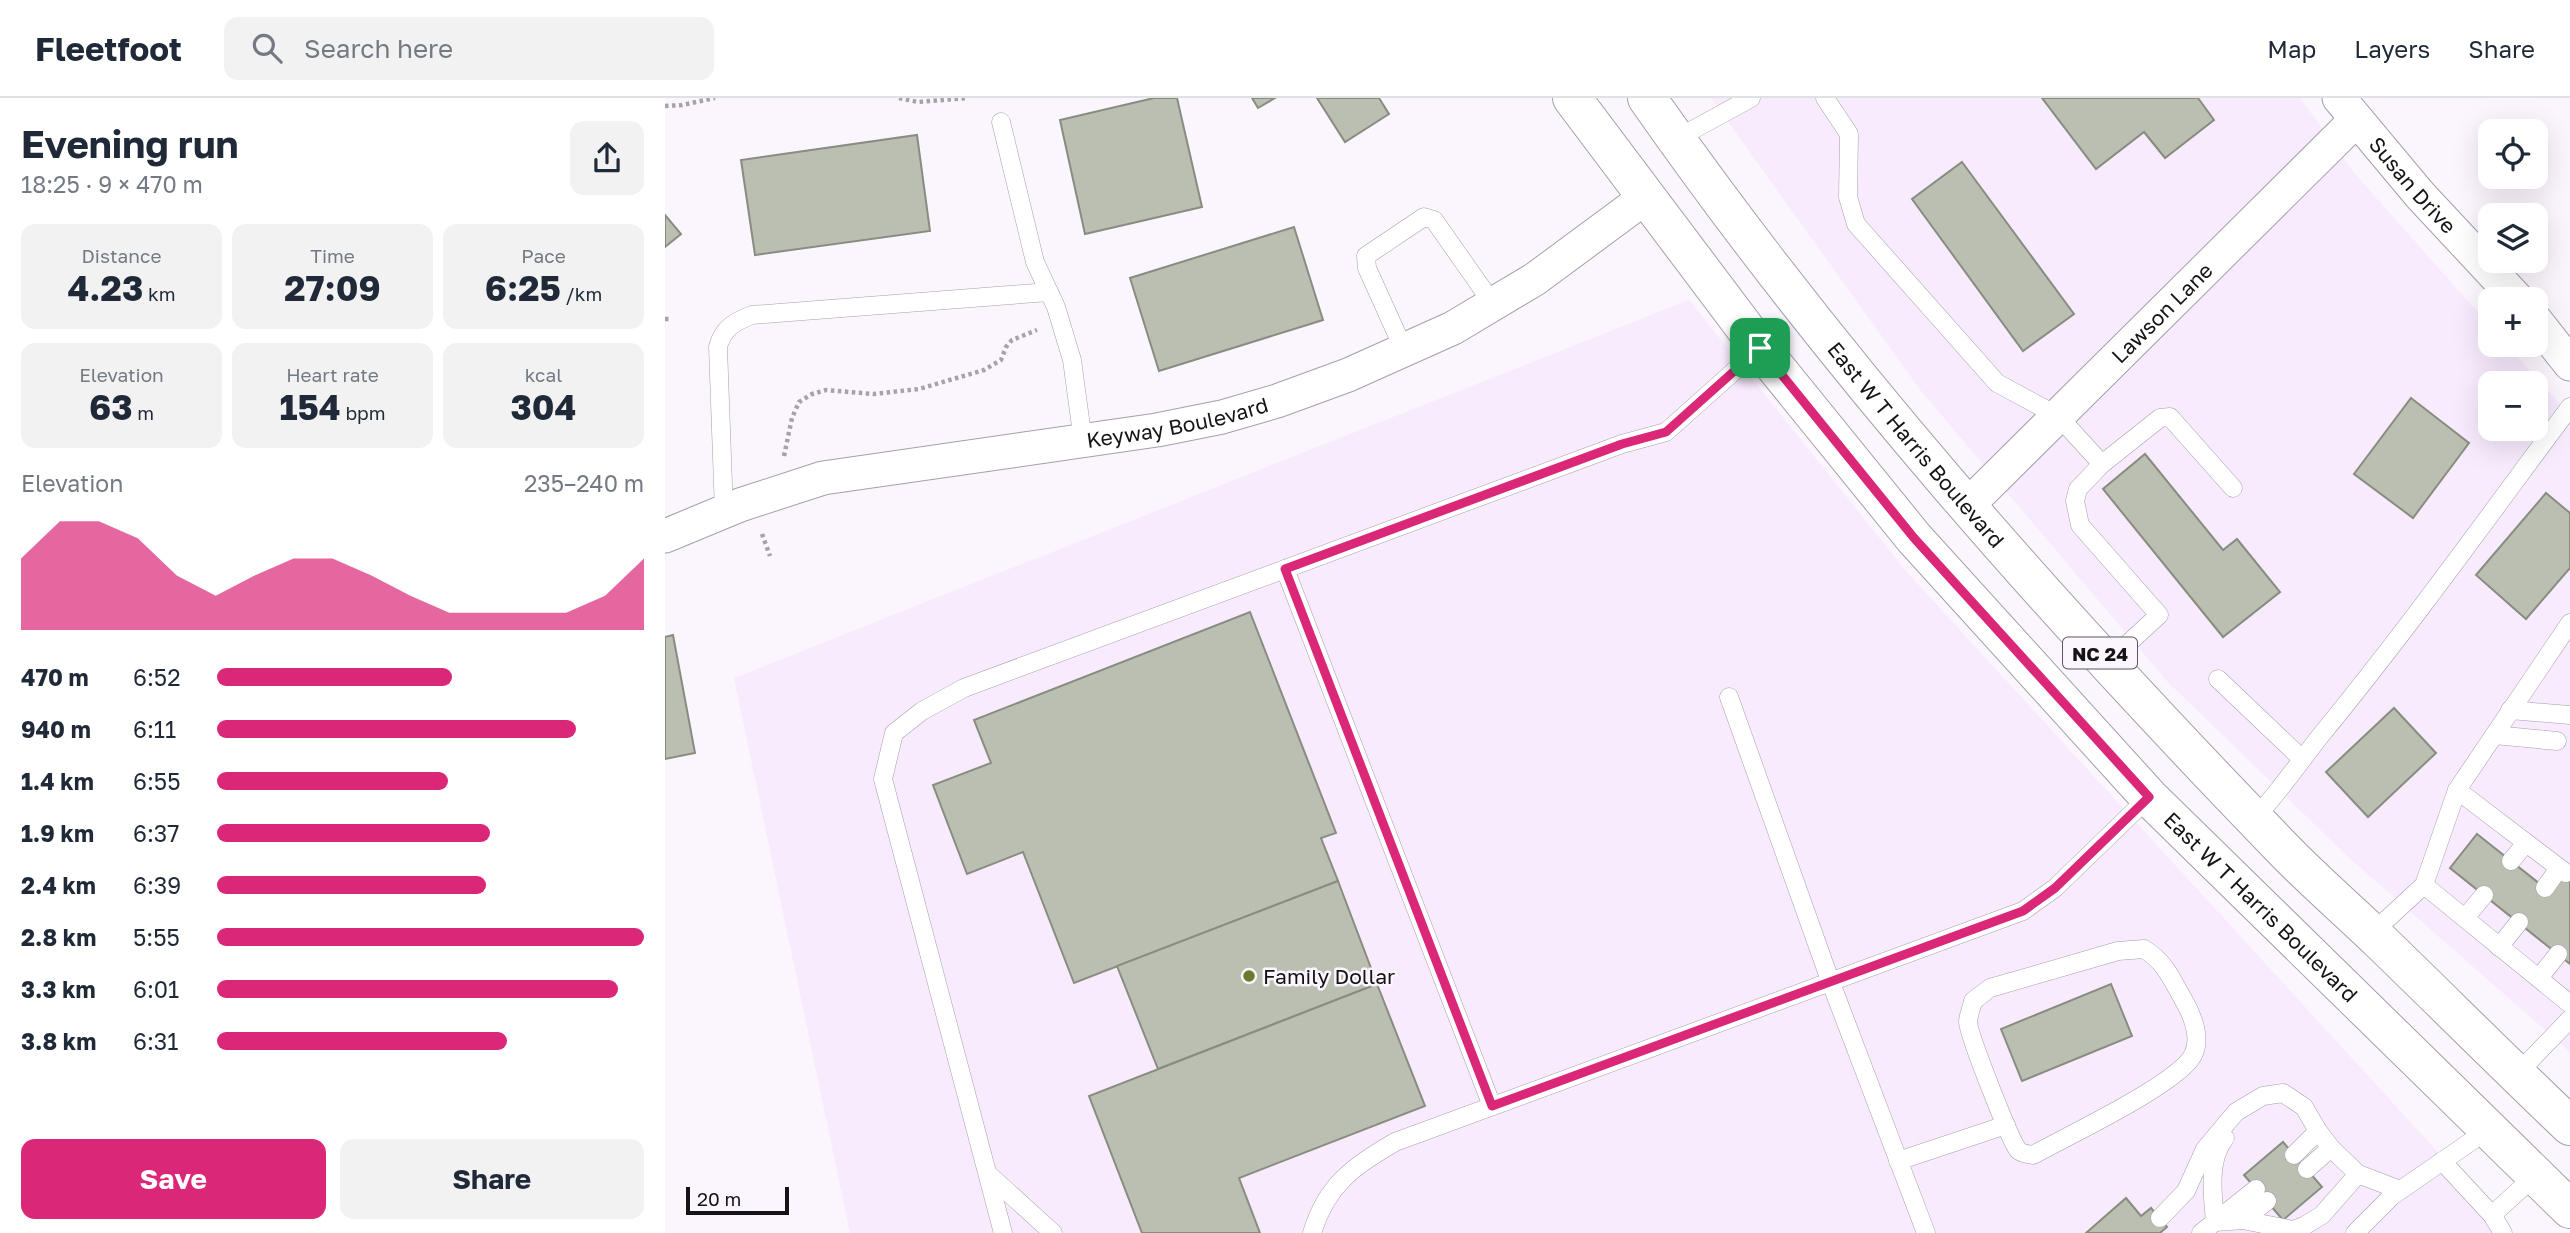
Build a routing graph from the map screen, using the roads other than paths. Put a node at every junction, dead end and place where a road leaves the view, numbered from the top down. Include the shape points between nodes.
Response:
1 (1572, 98) edge
2 (1647, 98) edge
3 (1751, 98) edge
4 (1825, 98) edge
5 (2347, 109) edge
6 (1001, 122) dead end
7 (1676, 139) junction
8 (1646, 197) junction
9 (2506, 287) edge
10 (1049, 292) junction
11 (1493, 304) junction
12 (2548, 336) edge
13 (1760, 348) junction
14 (1403, 350) junction
15 (2570, 364) edge
16 (2570, 407) edge
17 (2058, 416) junction
18 (1083, 440) junction
19 (2102, 464) junction
20 (2233, 488) dead end
21 (1968, 505) junction
22 (725, 512) junction
23 (665, 536) edge
24 (1285, 569) junction
25 (2570, 623) edge
26 (2108, 662) junction
27 (2218, 679) dead end
28 (1729, 697) dead end
29 (2510, 710) junction
30 (2570, 715) edge
31 (2494, 735) junction
32 (2557, 741) dead end
33 (2302, 759) junction
34 (2457, 790) junction
35 (2149, 797) junction
36 (2255, 818) junction
37 (2526, 843) junction
38 (2511, 862) dead end
39 (2424, 886) junction
40 (2545, 888) dead end
41 (2484, 895) dead end
42 (2465, 918) junction
43 (2519, 922) dead end
44 (2372, 933) junction
45 (2499, 947) junction
46 (2558, 954) dead end
47 (2539, 978) junction
48 (1831, 983) junction
49 (2570, 1004) edge
50 (2570, 1019) edge
51 (2516, 1074) junction
52 (1492, 1106) junction
53 (2006, 1125) junction
54 (2570, 1126) edge
55 (2489, 1129) junction
56 (2313, 1135) junction
57 (2331, 1148) junction
58 (2294, 1155) dead end
59 (1898, 1161) junction
60 (2442, 1161) junction
61 (2307, 1169) dead end
62 (987, 1173) junction
63 (2358, 1174) junction
64 (2536, 1175) junction
65 (2400, 1190) junction
66 (2570, 1209) edge
67 (2492, 1215) junction
68 (2160, 1218) dead end
69 (2243, 1220) junction
70 (2208, 1228) edge
71 (1003, 1233) edge
72 (1053, 1233) edge
73 (1312, 1233) edge
74 (1926, 1233) edge
75 (2355, 1233) edge
76 (2503, 1233) edge

1 - 8 main road, East W T Harris Boulevard / NC 24
2 - 7 main road, East W T Harris Boulevard / NC 24
3 - 7 lane
4 - 17 lane via 1849,134 1848,197 1856,224 1997,383
5 - 9 street, Susan Drive
5 - 17 street, Lawson Lane
6 - 10 lane via 1028,239
7 - 21 main road, East W T Harris Boulevard / NC 24 via 1797,298
8 - 11 street, Keyway Boulevard via 1535,279
8 - 13 main road, East W T Harris Boulevard / NC 24
10 - 18 lane via 1072,360
10 - 22 lane via 752,315 733,323 721,334 718,347
11 - 14 street, Keyway Boulevard
11 - 14 lane via 1434,220 1424,217 1366,256
12 - 15 street
13 - 24 lane via 1666,432 1622,444
13 - 35 main road, East W T Harris Boulevard / NC 24 via 1914,538
14 - 18 street, Keyway Boulevard via 1348,375 1222,417
16 - 33 lane
17 - 19 lane
17 - 21 street, Lawson Lane
18 - 22 street, Keyway Boulevard via 823,478
19 - 20 lane via 2160,418 2170,417
19 - 26 lane via 2078,489 2075,501 2080,526 2159,615
21 - 26 main road, East W T Harris Boulevard / NC 24
22 - 23 street, Keyway Boulevard
24 - 52 lane
24 - 62 lane via 964,688 894,733 883,779
25 - 29 lane
26 - 36 main road, East W T Harris Boulevard / NC 24
27 - 33 lane
28 - 48 lane
29 - 30 lane
29 - 31 lane
31 - 32 lane
31 - 34 lane
33 - 36 lane
34 - 37 lane
34 - 39 lane
35 - 48 lane via 2055,888 2023,911
35 - 55 main road, East W T Harris Boulevard / NC 24
36 - 44 main road, East W T Harris Boulevard / NC 24
37 - 38 lane
37 - 40 lane via 2563,870
39 - 42 lane
39 - 44 lane
41 - 42 lane
42 - 45 lane
43 - 45 lane
44 - 51 main road, East W T Harris Boulevard / NC 24
45 - 47 lane
46 - 47 lane
47 - 49 lane
48 - 52 lane
48 - 59 lane
50 - 51 lane
51 - 54 main road, East W T Harris Boulevard / NC 24
52 - 73 lane via 1395,1142 1361,1162 1335,1185 1319,1210
53 - 53 lane via 2017,1149 2033,1155 2174,1077 2193,1054 2197,1035 2190,1011 2160,959 2144,949 2117,951 1990,988 1973,1001 1968,1021 1973,1041
53 - 59 lane
55 - 60 lane
55 - 64 main road, East W T Harris Boulevard / NC 24
56 - 57 lane
56 - 58 lane
56 - 68 lane via 2304,1107 2283,1093 2263,1096 2237,1112 2205,1149 2186,1191
56 - 70 lane via 2283,1103 2269,1103 2241,1124 2223,1140 2215,1155
57 - 61 lane
57 - 63 lane
59 - 74 lane
60 - 65 lane
60 - 67 lane
62 - 71 lane
62 - 72 lane
63 - 65 lane
63 - 69 lane via 2322,1215 2304,1226 2293,1230
64 - 66 main road, East W T Harris Boulevard / NC 24
64 - 67 lane
65 - 75 lane
67 - 76 lane
69 - 70 lane
69 - 70 lane via 2262,1195

